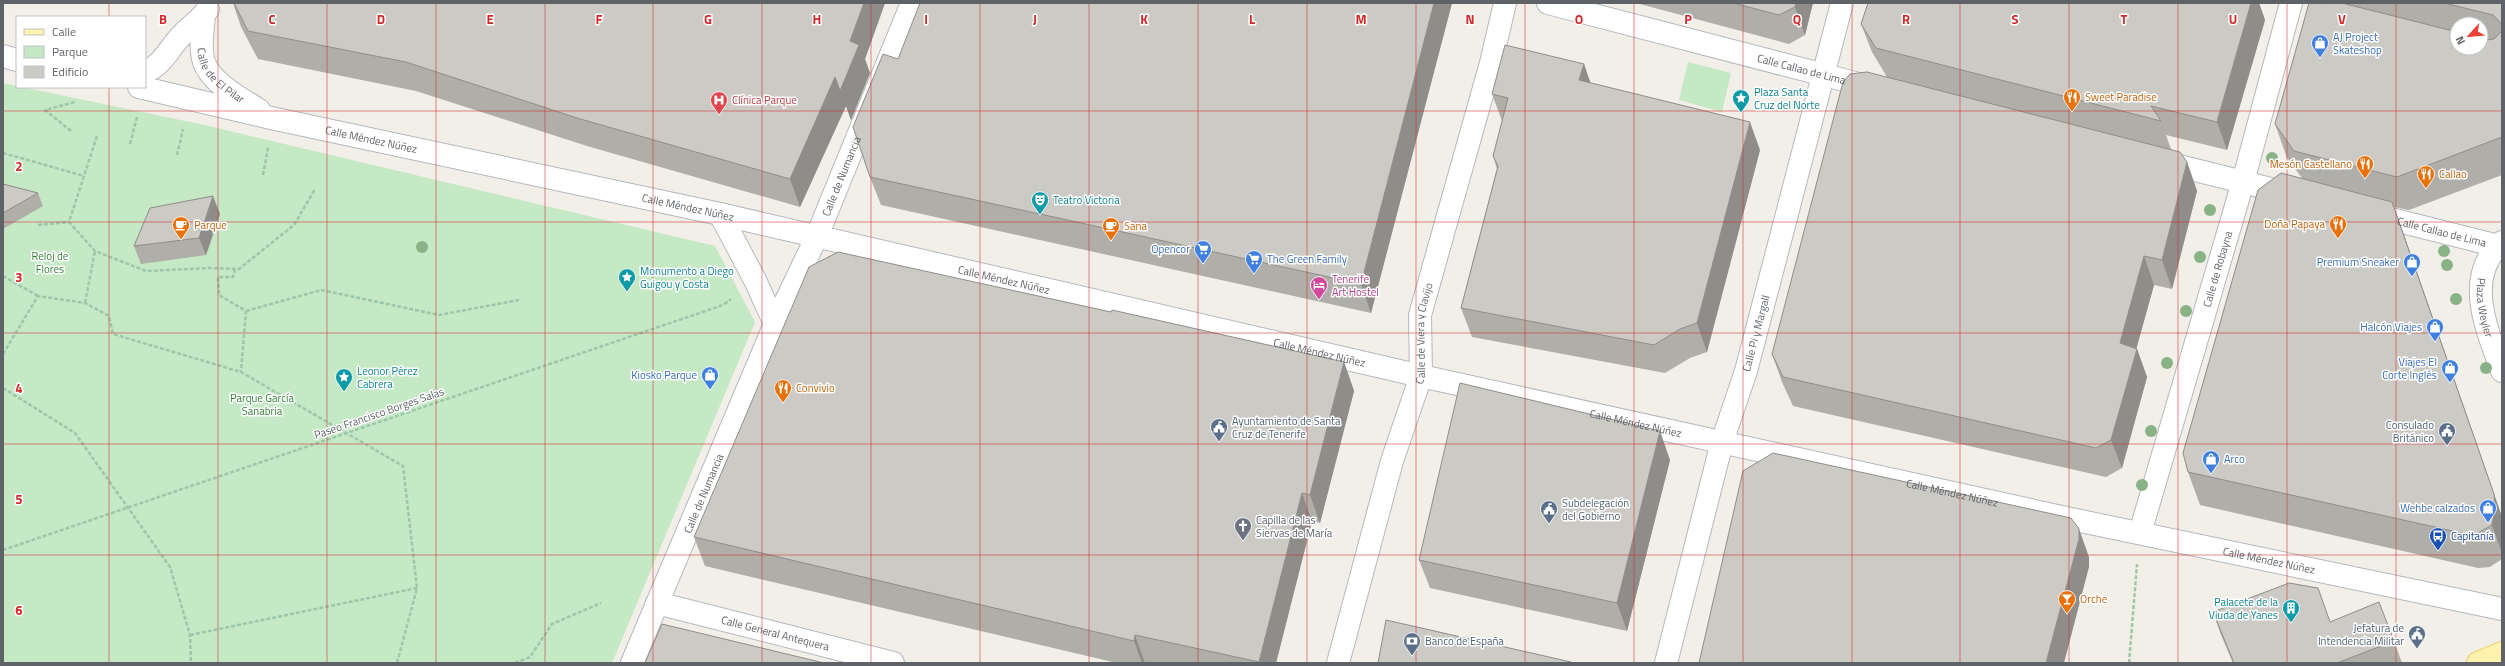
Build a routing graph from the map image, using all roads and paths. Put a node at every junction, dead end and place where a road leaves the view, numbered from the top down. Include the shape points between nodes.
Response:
1 (912, 3) edge
2 (1504, 3) edge
3 (1548, 3) edge
4 (1842, 3) edge
5 (2284, 4) edge
6 (208, 9) edge
7 (2312, 13) edge
8 (3, 56) edge
9 (16, 60) edge
10 (146, 71) edge
11 (1823, 75) junction
12 (143, 88) edge
13 (1892, 92) edge
14 (75, 102) dead end
15 (138, 115) dead end
16 (271, 118) junction
17 (184, 124) dead end
18 (71, 131) dead end
19 (97, 136) dead end
20 (130, 144) dead end
21 (268, 144) dead end
22 (3, 153) edge
23 (177, 155) dead end
24 (2136, 155) edge
25 (263, 175) dead end
26 (84, 176) junction
27 (2243, 182) junction
28 (315, 189) dead end
29 (2312, 199) edge
30 (2351, 209) edge
31 (720, 214) junction
32 (68, 222) junction
33 (38, 225) dead end
34 (817, 236) junction
35 (2500, 244) edge
36 (94, 250) junction
37 (235, 269) junction
38 (3, 276) edge
39 (755, 280) junction
40 (38, 296) junction
41 (519, 300) dead end
42 (84, 302) junction
43 (246, 311) junction
44 (775, 324) junction
45 (3, 354) edge
46 (2502, 371) edge
47 (241, 372) junction
48 (1421, 376) junction
49 (3, 388) edge
50 (348, 432) junction
51 (1722, 442) junction
52 (127, 507) junction
53 (2140, 533) junction
54 (3, 550) edge
55 (417, 588) junction
56 (601, 603) dead end
57 (657, 603) junction
58 (2502, 609) edge
59 (190, 635) junction
60 (2502, 653) edge
61 (191, 663) edge
62 (397, 663) edge
63 (515, 663) edge
64 (632, 663) edge
65 (893, 663) edge
66 (1338, 663) edge
67 (1666, 663) edge
68 (2129, 663) edge
69 (2478, 663) edge

1 - 34 street, Calle de Numancia
2 - 48 street, Calle de Viera y Clavijo via 1491,63 1420,315
3 - 11 street, Calle Callao de Lima
4 - 11 street, Calle Pi y Margall
5 - 7 street
5 - 27 street, Calle de Robayna
6 - 10 street, Calle de El Pilar via 181,35 161,63
6 - 16 street, Calle de El Pilar via 202,42 204,63 215,78
8 - 9 street
11 - 13 street, Calle Callao de Lima
11 - 51 street, Calle Pi y Margall via 1746,371
12 - 16 street, Calle Méndez Núñez
14 - 18 path via 45,110
15 - 20 path
16 - 31 street, Calle Méndez Núñez
17 - 23 path
19 - 26 path
21 - 25 path
22 - 26 path
24 - 27 street
26 - 32 path
27 - 29 street
27 - 53 street, Calle de Robayna
28 - 37 path via 294,225 239,269
30 - 35 street, Calle Callao de Lima
31 - 34 street, Calle Méndez Núñez
31 - 39 street
32 - 33 path
32 - 36 path
34 - 44 street, Calle de Numancia
34 - 48 street, Calle Méndez Núñez
35 - 46 street, Plaza Weyler via 2486,264 2479,288 2483,314
36 - 37 path via 146,271
36 - 42 path
37 - 43 path via 233,277 218,277 219,295
38 - 40 path
39 - 44 street
39 - 50 path, Paseo Francisco Borges Salas via 723,305
40 - 42 path
40 - 45 path
41 - 43 path via 439,316 321,290
42 - 47 path via 109,316 113,334
43 - 47 path
44 - 57 street, Calle de Numancia
47 - 50 path
48 - 51 street, Calle Méndez Núñez
48 - 66 street, Calle de Viera y Clavijo via 1392,460
49 - 52 path via 75,433
50 - 52 path, Paseo Francisco Borges Salas
50 - 55 path via 404,466
51 - 53 street, Calle Méndez Núñez
51 - 67 street, Calle Pi y Margall
52 - 54 path, Paseo Francisco Borges Salas
52 - 59 path via 170,567
53 - 58 street, Calle Méndez Núñez
53 - 68 path
55 - 59 path
55 - 62 path
56 - 63 path via 552,624 530,657
57 - 64 street, Calle de Numancia
57 - 65 street, Calle General Antequera
59 - 61 path
60 - 69 main road

